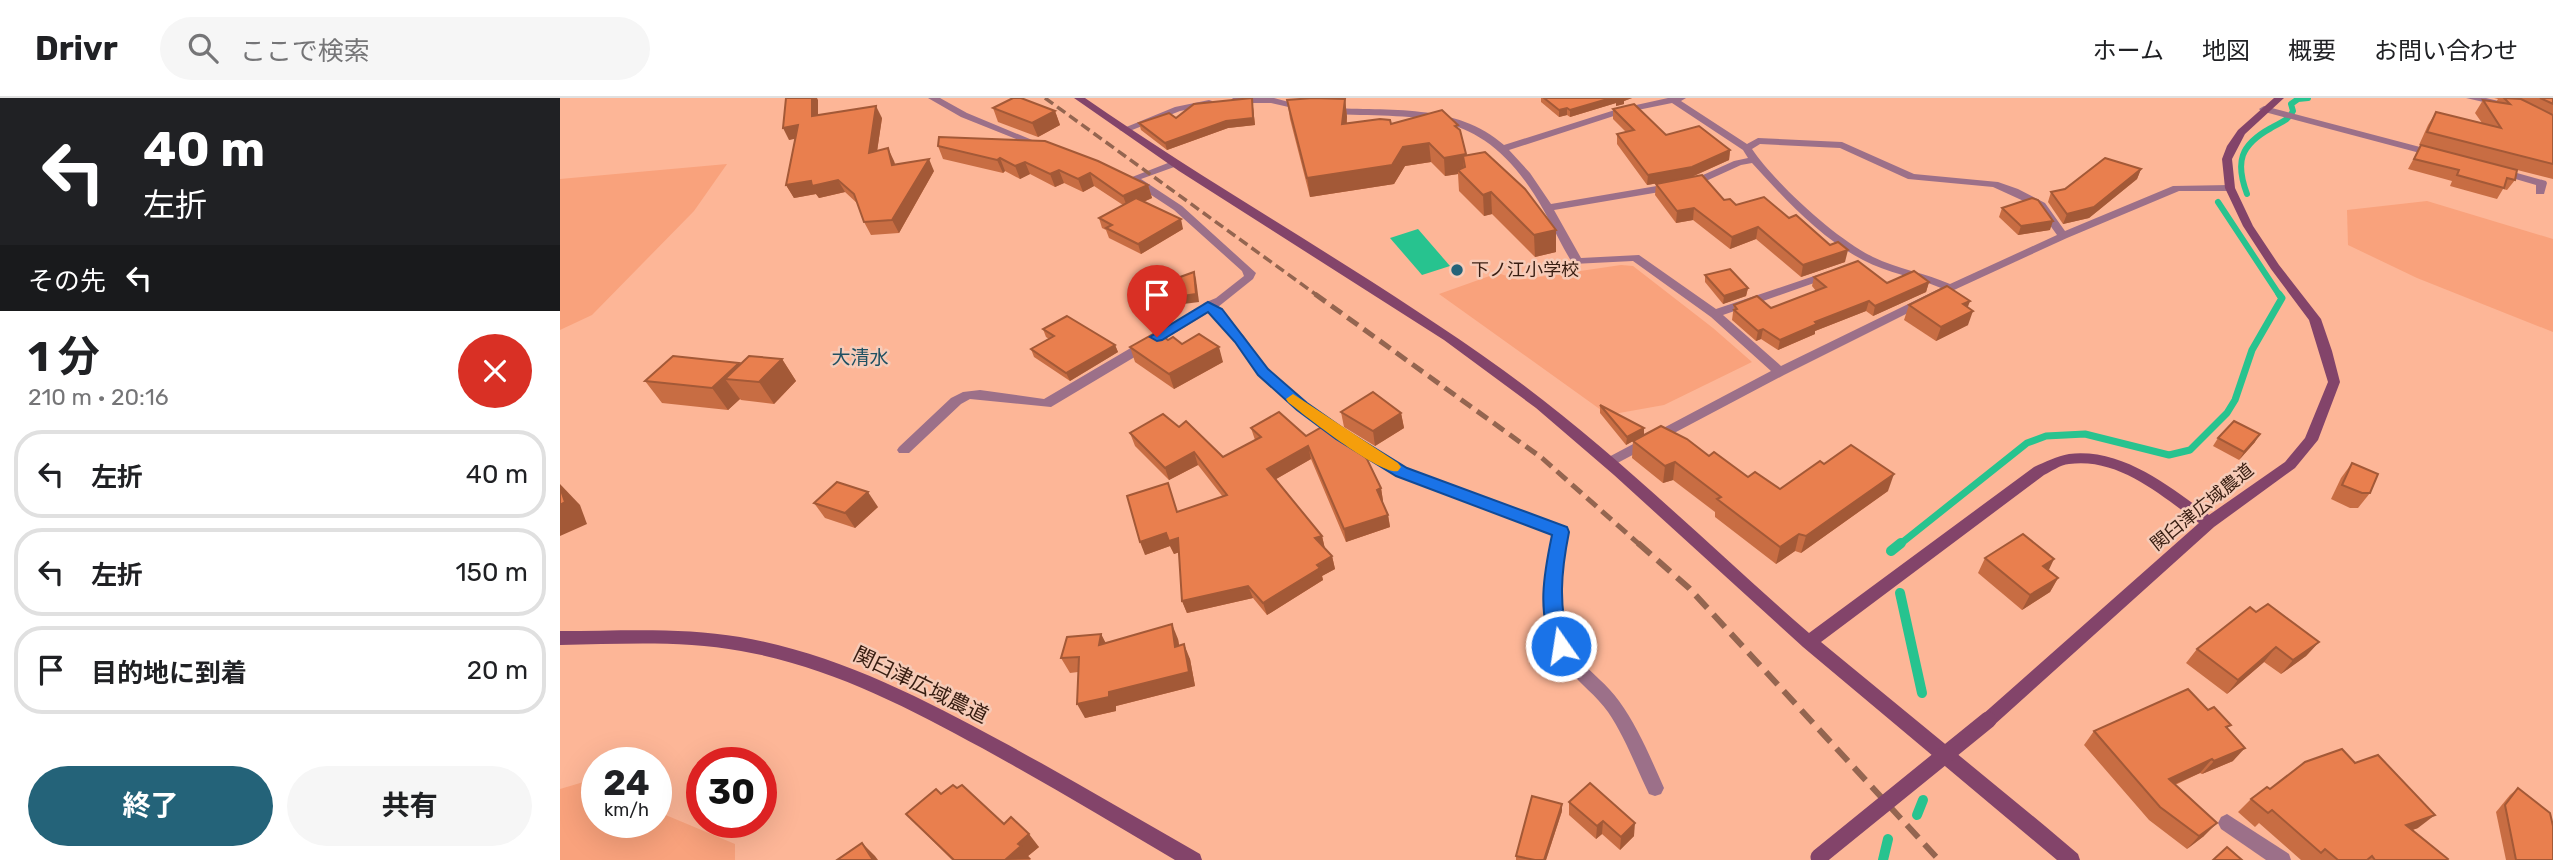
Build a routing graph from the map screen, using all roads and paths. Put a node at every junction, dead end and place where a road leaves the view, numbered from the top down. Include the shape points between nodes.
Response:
1 (933, 98) edge
2 (1079, 98) edge
3 (2279, 98) edge
4 (2471, 98) edge
5 (1677, 99) edge
6 (1206, 101) edge
7 (2264, 109) junction
8 (2526, 113) edge
9 (1124, 130) junction
10 (1504, 148) junction
11 (1747, 149) junction
12 (1059, 152) edge
13 (2447, 158) edge
14 (1752, 160) junction
15 (1173, 164) junction
16 (2488, 168) edge
17 (1120, 175) edge
18 (1132, 179) junction
19 (2230, 188) junction
20 (2540, 192) dead end
21 (1548, 208) junction
22 (2063, 236) junction
23 (1866, 258) junction
24 (1852, 266) edge
25 (1839, 271) edge
26 (1950, 288) junction
27 (1208, 306) junction
28 (1715, 314) junction
29 (1780, 372) junction
30 (904, 450) dead end
31 (1608, 463) junction
32 (2209, 523) junction
33 (560, 638) edge
34 (1809, 642) junction
35 (1655, 788) dead end
36 (2227, 822) dead end
37 (1817, 858) edge
38 (1193, 860) edge
39 (2071, 860) edge
40 (2282, 860) edge

1 - 12 street
2 - 9 street
3 - 7 street, 関臼津広域農道
4 - 8 street
5 - 10 street via 1621,111
5 - 11 street
6 - 9 street
6 - 10 street via 1265,99 1324,110 1446,118
7 - 13 street
7 - 19 street, 関臼津広域農道 via 2232,146 2227,159
9 - 15 street
10 - 21 street
11 - 14 street
11 - 22 street via 1758,141 1842,145 1912,177 1994,184 2041,205
14 - 21 street via 1695,183
14 - 23 street
15 - 18 street
15 - 31 street via 1440,331 1503,376
16 - 20 street via 2542,183
17 - 18 street
18 - 27 street via 1162,195 1251,273
19 - 22 street via 2177,188
19 - 32 street, 関臼津広域農道 via 2274,267 2315,319 2334,382 2311,440 2290,465
21 - 28 street via 1577,262 1635,257
22 - 26 street
23 - 24 street
23 - 26 street
25 - 28 street
26 - 29 street
27 - 30 street via 1046,404 968,395
27 - 35 street via 1263,372 1341,435 1402,472 1561,532 1552,593 1561,646 1615,709
28 - 29 street
29 - 31 street
31 - 34 street
32 - 34 street via 2134,471 2097,460 2067,459 2039,471
32 - 37 street, 関臼津広域農道, bridge via 1988,720
33 - 38 street, 関臼津広域農道 via 672,638 740,644 863,677 1051,777
34 - 39 street
36 - 40 street

